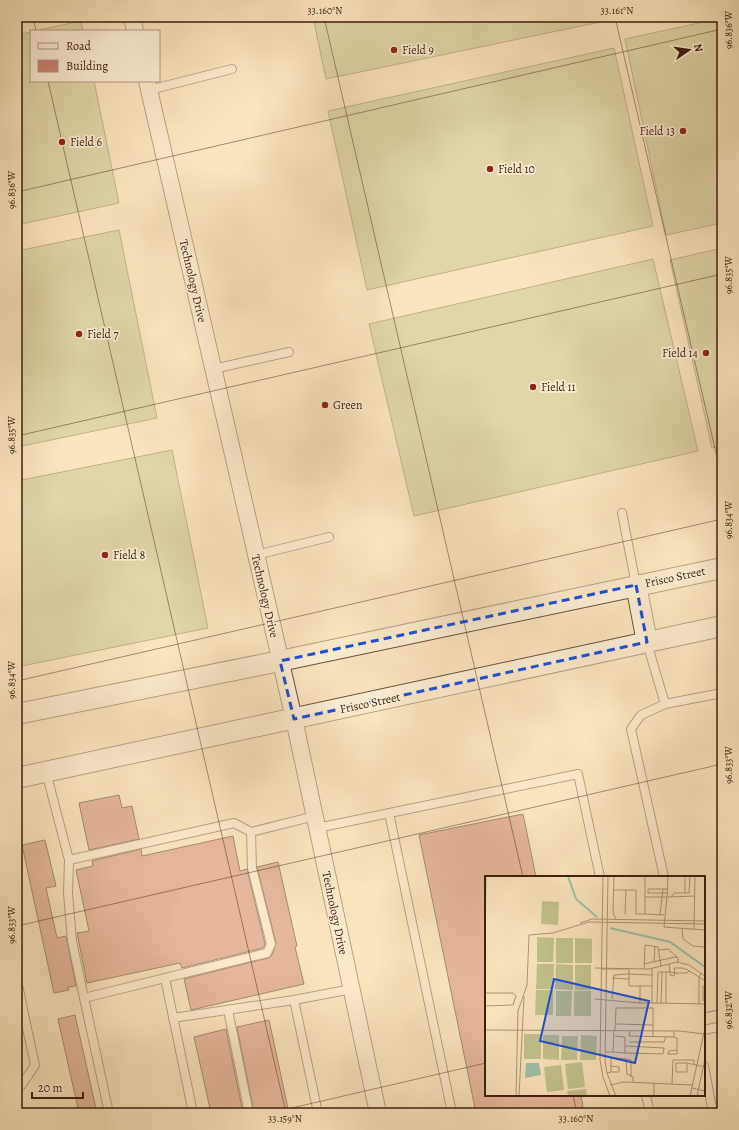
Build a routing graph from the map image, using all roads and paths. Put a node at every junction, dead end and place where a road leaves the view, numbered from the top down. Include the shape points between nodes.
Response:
1 (132, 17) edge
2 (135, 30) edge
3 (232, 69) dead end
4 (148, 86) edge
5 (289, 352) dead end
6 (213, 369) junction
7 (622, 513) dead end
8 (329, 537) dead end
9 (256, 554) junction
10 (722, 568) edge
11 (636, 585) junction
12 (722, 626) edge
13 (647, 642) junction
14 (280, 661) junction
15 (722, 693) edge
16 (665, 704) junction
17 (17, 714) edge
18 (294, 719) junction
19 (46, 772) junction
20 (17, 778) edge
21 (389, 813) junction
22 (316, 822) junction
23 (251, 832) junction
24 (69, 860) junction
25 (600, 876) edge
26 (664, 876) edge
27 (165, 978) junction
28 (17, 980) edge
29 (352, 989) junction
30 (84, 998) junction
31 (294, 1000) junction
32 (228, 1010) junction
33 (173, 1018) junction
34 (25, 1019) junction
35 (17, 1024) edge
36 (722, 1026) edge
37 (705, 1030) edge
38 (705, 1071) edge
39 (17, 1086) edge
40 (646, 1096) edge
41 (109, 1113) edge
42 (193, 1113) edge
43 (249, 1113) edge
44 (318, 1113) edge
45 (378, 1113) edge
46 (452, 1113) edge
47 (650, 1113) edge
48 (713, 1113) edge

1 - 2 street
3 - 4 lane
4 - 6 street, Technology Drive
5 - 6 lane
6 - 9 street, Technology Drive
7 - 11 lane
8 - 9 lane
9 - 14 street, Technology Drive
10 - 11 street, Frisco Street
11 - 13 street
11 - 14 street, Frisco Street
12 - 13 street, Frisco Street
13 - 16 lane
13 - 18 street, Frisco Street
14 - 17 street, Frisco Street
14 - 18 street, Technology Drive
15 - 16 lane
16 - 26 lane via 642,715 631,729
18 - 19 street, Frisco Street
18 - 22 street, Technology Drive
19 - 20 street, Frisco Street
19 - 24 lane
21 - 22 lane
21 - 25 lane via 578,774
21 - 46 lane
22 - 23 lane
22 - 29 street, Technology Drive
23 - 24 lane via 234,823
23 - 27 lane via 252,868 271,944 266,953
24 - 30 lane via 68,894 72,941
27 - 30 lane
27 - 33 lane
28 - 34 lane
29 - 31 lane
29 - 45 street, Technology Drive
30 - 41 lane
31 - 32 lane
31 - 44 lane
32 - 33 lane
32 - 43 lane
33 - 42 lane
34 - 35 lane
34 - 39 lane via 35,1065 21,1086
36 - 37 lane
38 - 48 lane
40 - 47 lane

